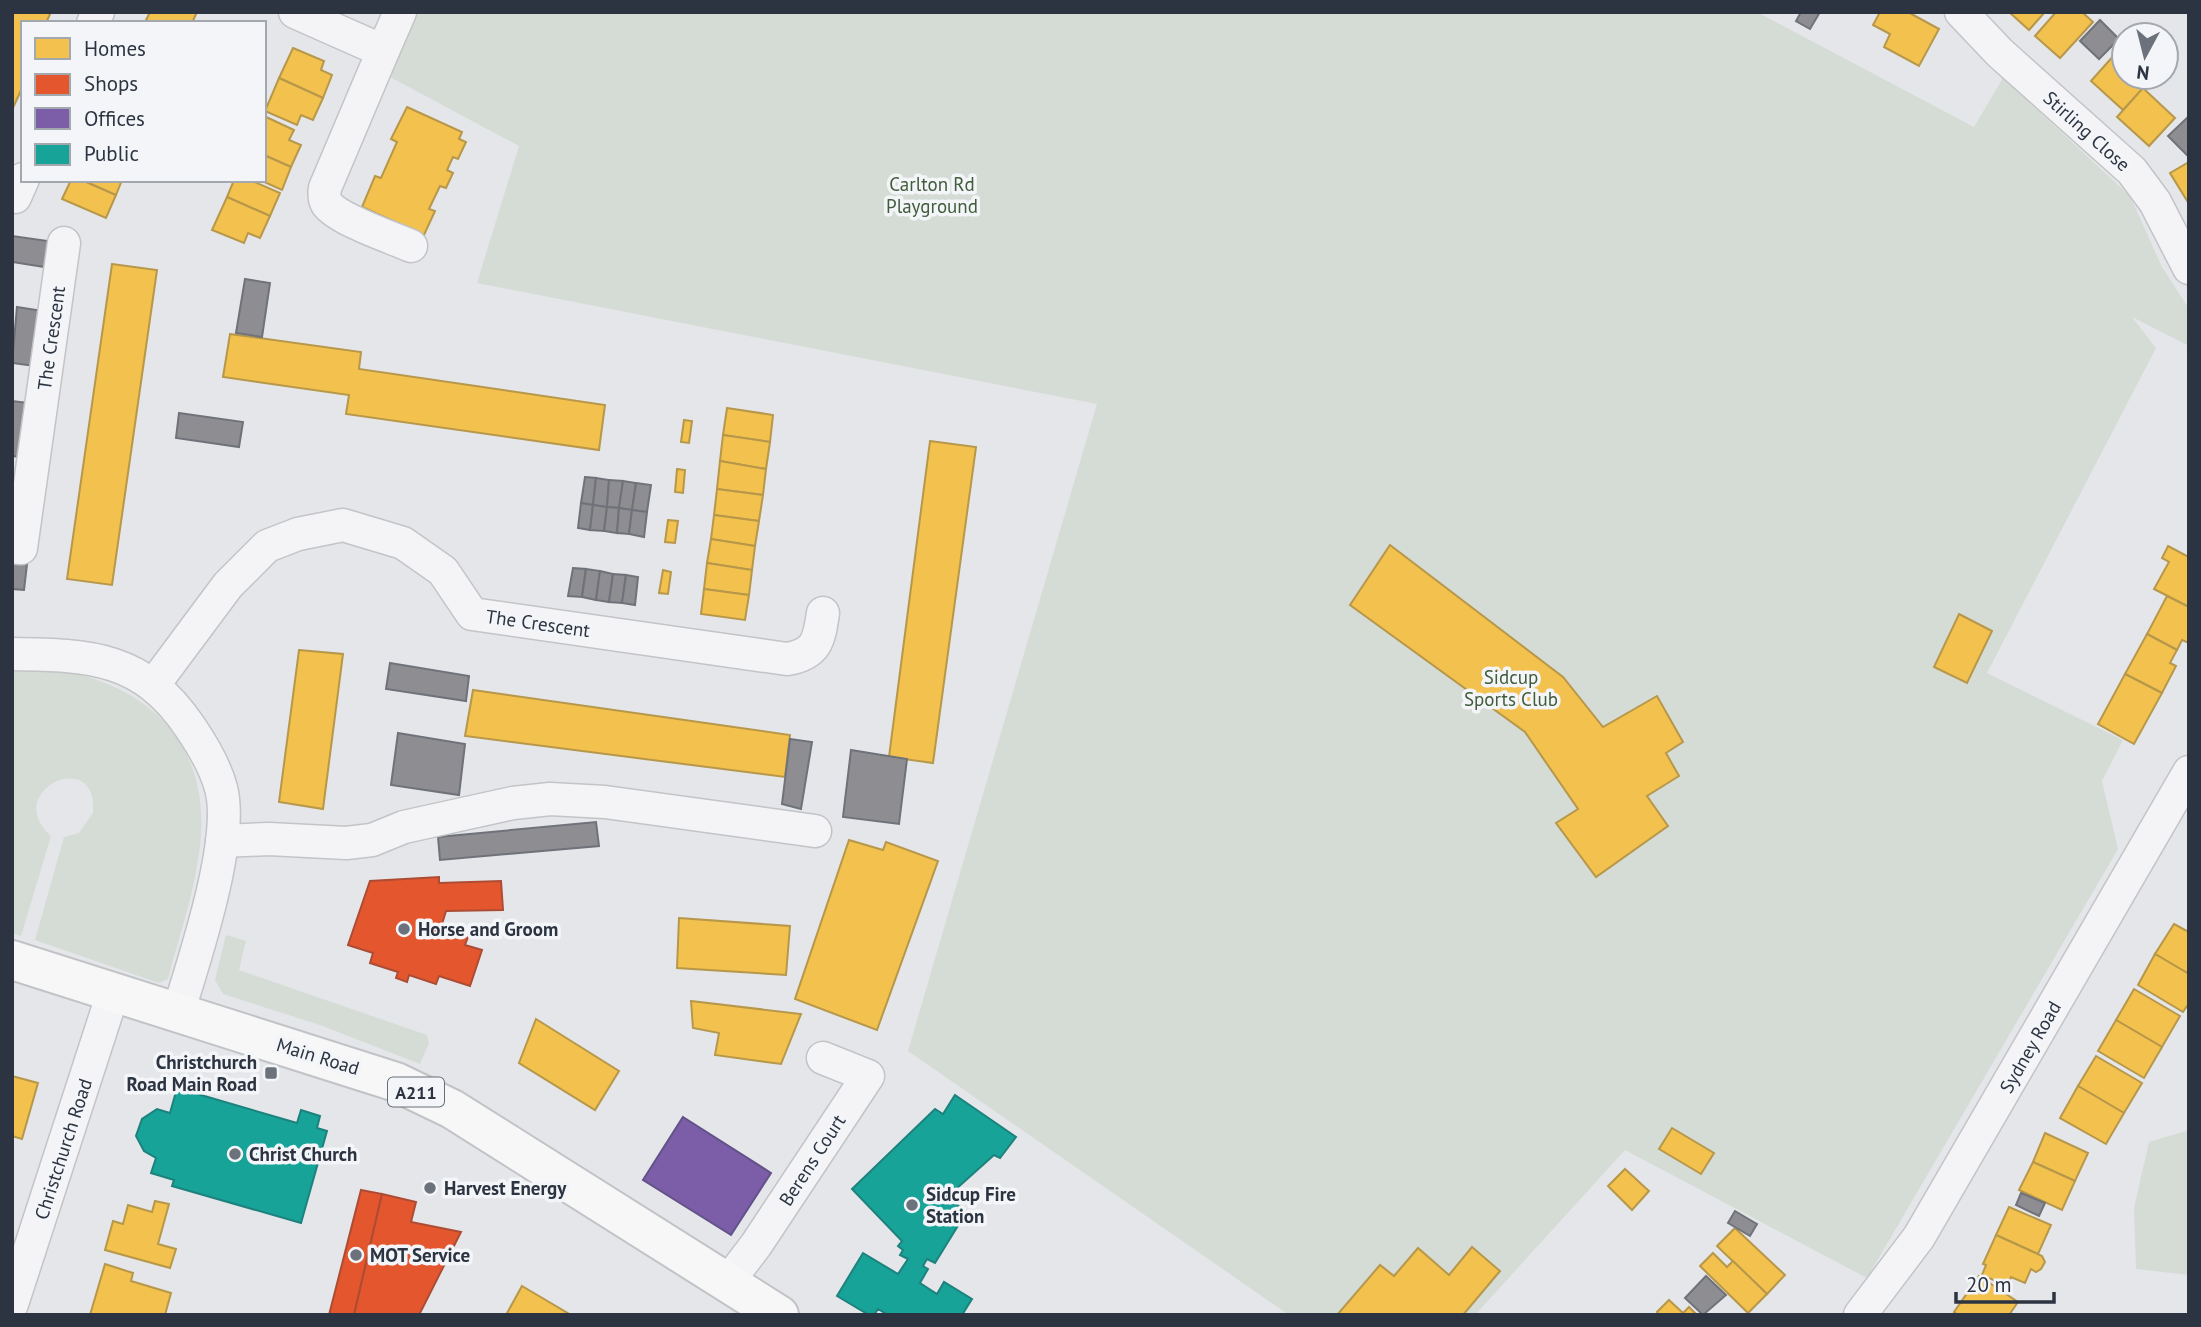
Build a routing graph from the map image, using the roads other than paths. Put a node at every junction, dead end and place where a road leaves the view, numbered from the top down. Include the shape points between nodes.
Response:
1 (295, 12) edge
2 (400, 12) edge
3 (1962, 12) edge
4 (383, 51) junction
5 (64, 243) dead end
6 (411, 246) dead end
7 (2189, 268) edge
8 (12, 547) edge
9 (823, 613) dead end
10 (12, 654) edge
11 (155, 684) junction
12 (2189, 772) edge
13 (815, 831) dead end
14 (222, 841) junction
15 (12, 960) edge
16 (113, 993) junction
17 (178, 1013) junction
18 (823, 1058) dead end
19 (727, 1283) junction
20 (12, 1304) edge
21 (779, 1315) edge
22 (1860, 1315) edge

1 - 4 street
2 - 4 street
3 - 7 street, Stirling Close via 2000,53 2132,171 2155,202
4 - 6 street via 324,198 341,214
5 - 8 street, The Crescent via 21,548
9 - 11 street, The Crescent via 820,639 804,657 787,659 472,614 443,571 403,543 343,525 267,546 228,585
10 - 11 street via 107,662
11 - 14 street via 206,750 222,791
12 - 22 street, Sydney Road via 1920,1237
13 - 14 street via 605,802 550,799 404,827 372,840
14 - 17 street
15 - 16 main road, Main Road / A211
16 - 17 main road, Main Road / A211
16 - 20 street, Christchurch Road
17 - 19 main road, Main Road / A211 via 382,1075 429,1098
18 - 19 street, Berens Court via 868,1076
19 - 21 main road, Main Road / A211

